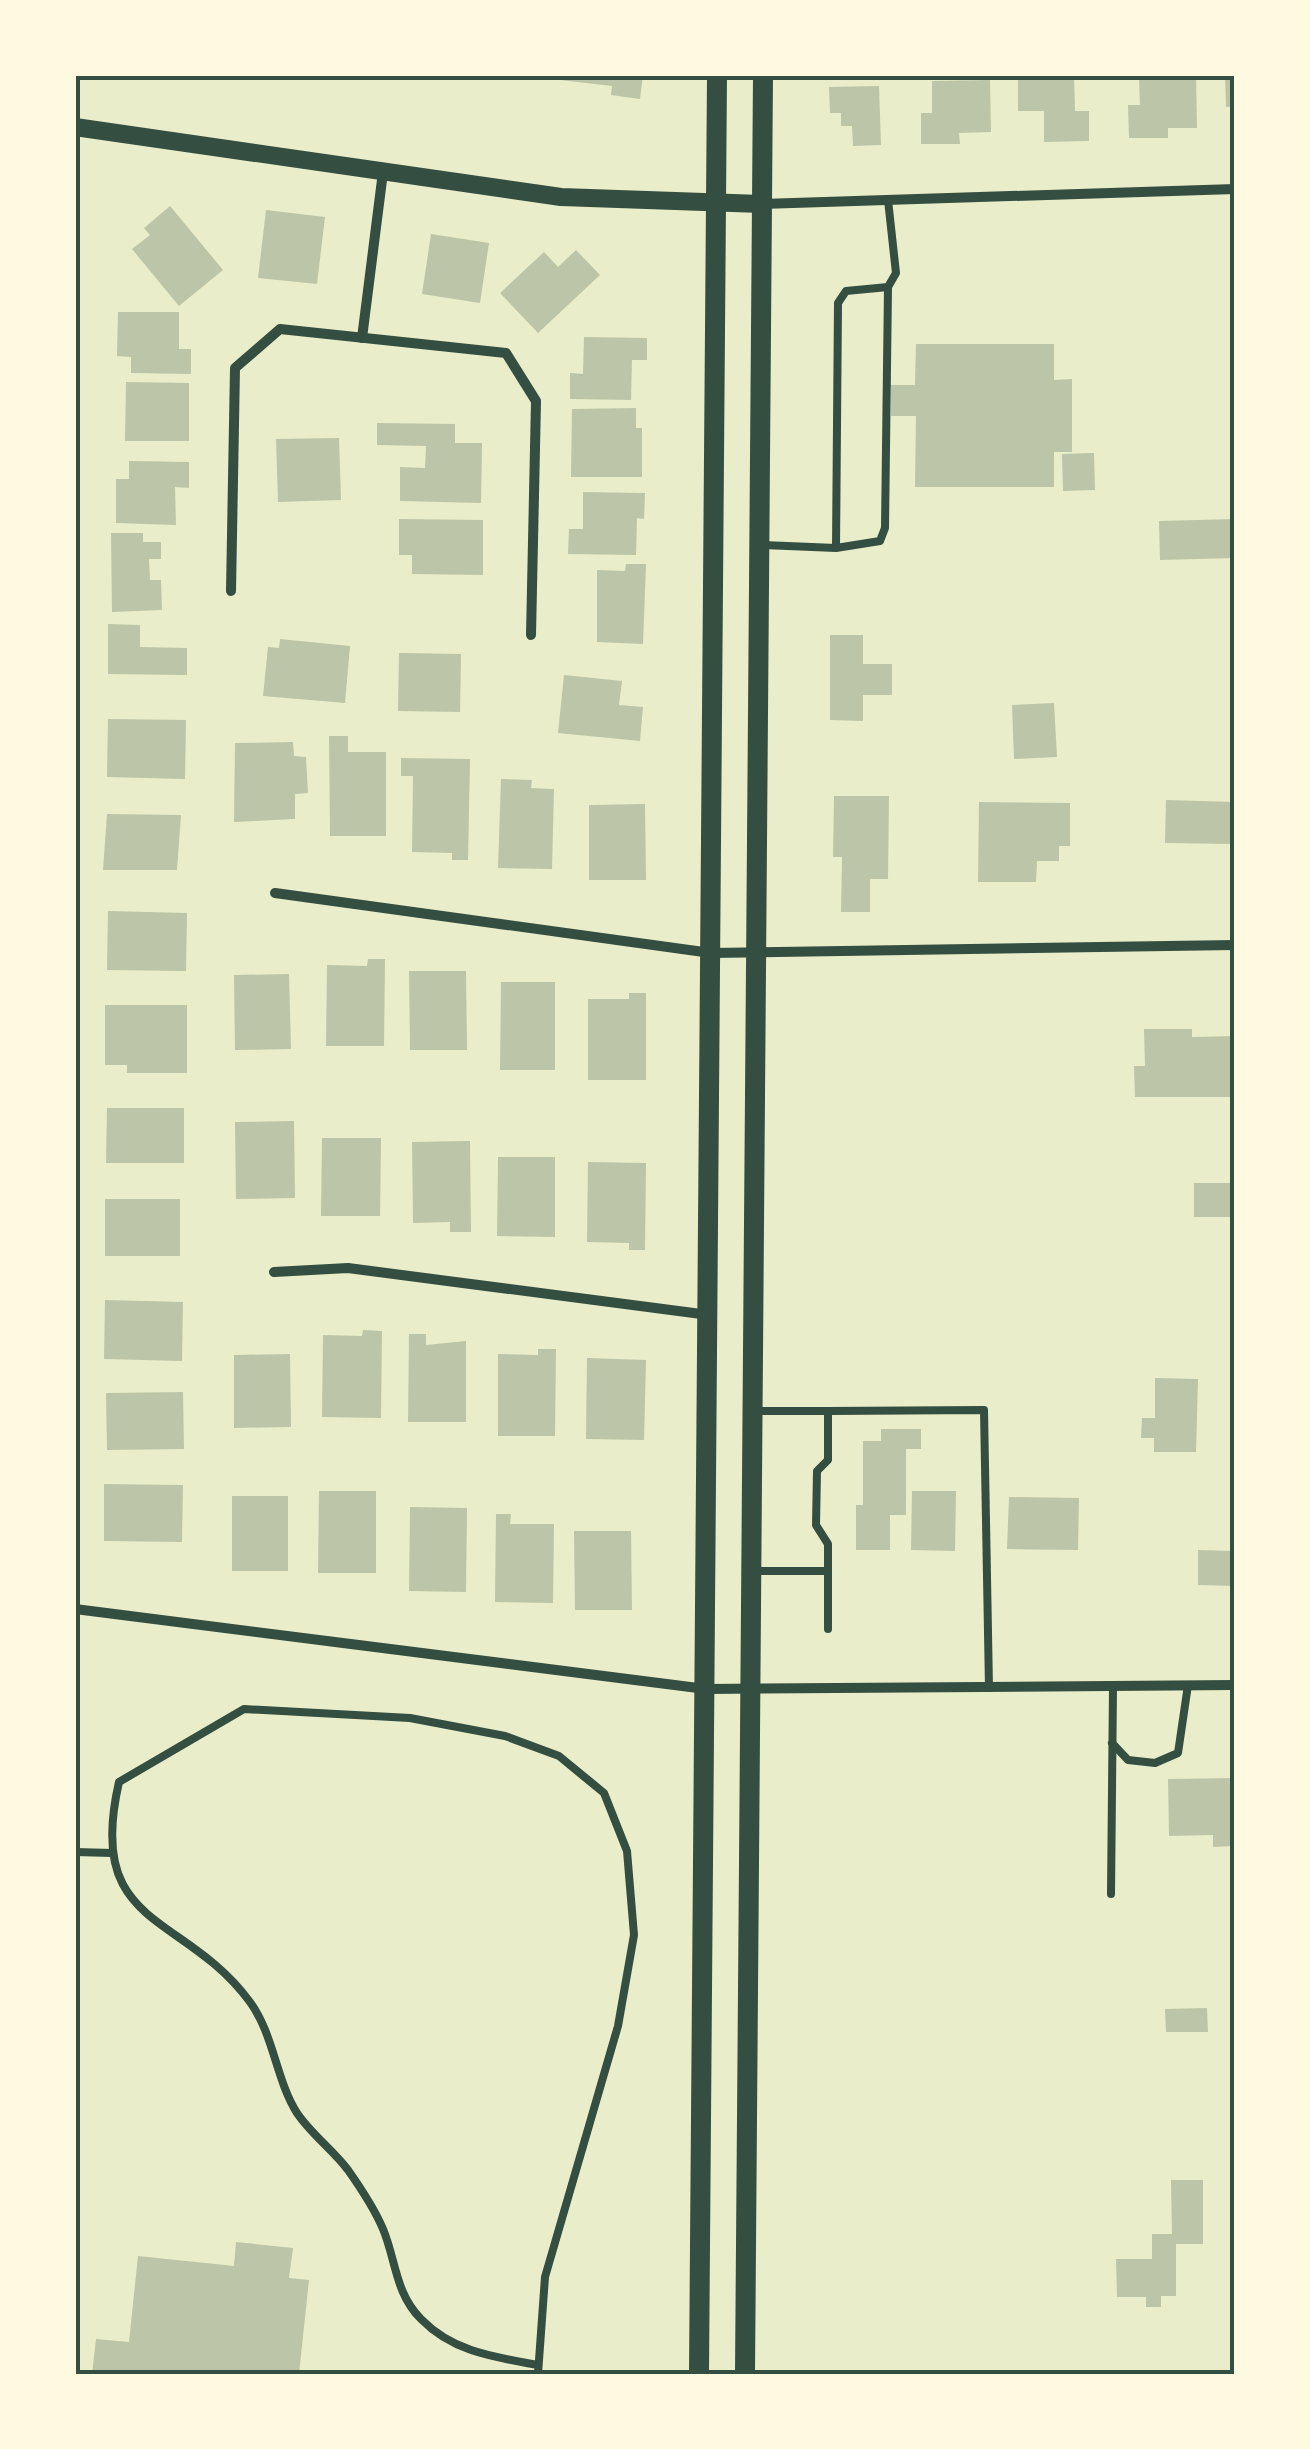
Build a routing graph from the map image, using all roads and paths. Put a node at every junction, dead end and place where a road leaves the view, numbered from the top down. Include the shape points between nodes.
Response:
1 (716, 75) edge
2 (764, 75) edge
3 (75, 127) edge
4 (383, 172) junction
5 (1235, 189) edge
6 (888, 200) junction
7 (761, 204) junction
8 (716, 205) junction
9 (888, 286) junction
10 (362, 338) junction
11 (759, 545) junction
12 (836, 548) junction
13 (230, 591) dead end
14 (531, 636) dead end
15 (275, 893) dead end
16 (1235, 945) edge
17 (710, 952) junction
18 (757, 954) junction
19 (274, 1272) dead end
20 (708, 1315) junction
21 (754, 1411) junction
22 (828, 1411) junction
23 (753, 1570) junction
24 (828, 1570) junction
25 (75, 1609) edge
26 (828, 1628) dead end
27 (1235, 1685) edge
28 (1188, 1686) junction
29 (1113, 1687) junction
30 (988, 1688) junction
31 (706, 1689) junction
32 (752, 1691) junction
33 (1112, 1743) junction
34 (75, 1852) edge
35 (112, 1853) junction
36 (1111, 1894) dead end
37 (538, 2369) edge
38 (699, 2374) edge
39 (745, 2374) edge

1 - 8 main road
2 - 7 main road
3 - 4 street
4 - 8 street via 561,197
4 - 10 street
5 - 6 street
6 - 7 street
6 - 9 lane via 896,273
7 - 8 street
7 - 11 main road
8 - 17 main road
9 - 12 lane via 885,528 880,541
9 - 12 lane via 846,290 838,303
10 - 13 street via 280,329 236,368
10 - 14 street via 506,354 536,401
11 - 12 lane
11 - 18 main road
15 - 17 street
16 - 18 street
17 - 18 street
17 - 20 main road
18 - 21 main road
19 - 20 street via 348,1268
20 - 31 main road
21 - 22 lane
21 - 23 main road
22 - 24 lane via 828,1460 817,1471 816,1524 828,1544
22 - 30 lane via 984,1410
23 - 24 lane
23 - 32 main road
24 - 26 lane
25 - 31 street
27 - 28 street
28 - 29 street
28 - 33 lane via 1178,1753 1155,1763 1128,1760
29 - 30 street
29 - 33 lane
30 - 32 street
31 - 32 street
31 - 38 main road
32 - 39 main road
33 - 36 lane
34 - 35 lane
35 - 37 lane via 122,1884 146,1918 233,1980 254,2006 296,2113 357,2185 383,2228 398,2286 420,2318 464,2351
35 - 37 lane via 119,1782 244,1709 410,1718 505,1736 559,1756 604,1793 627,1851 634,1935 618,2026 545,2277

